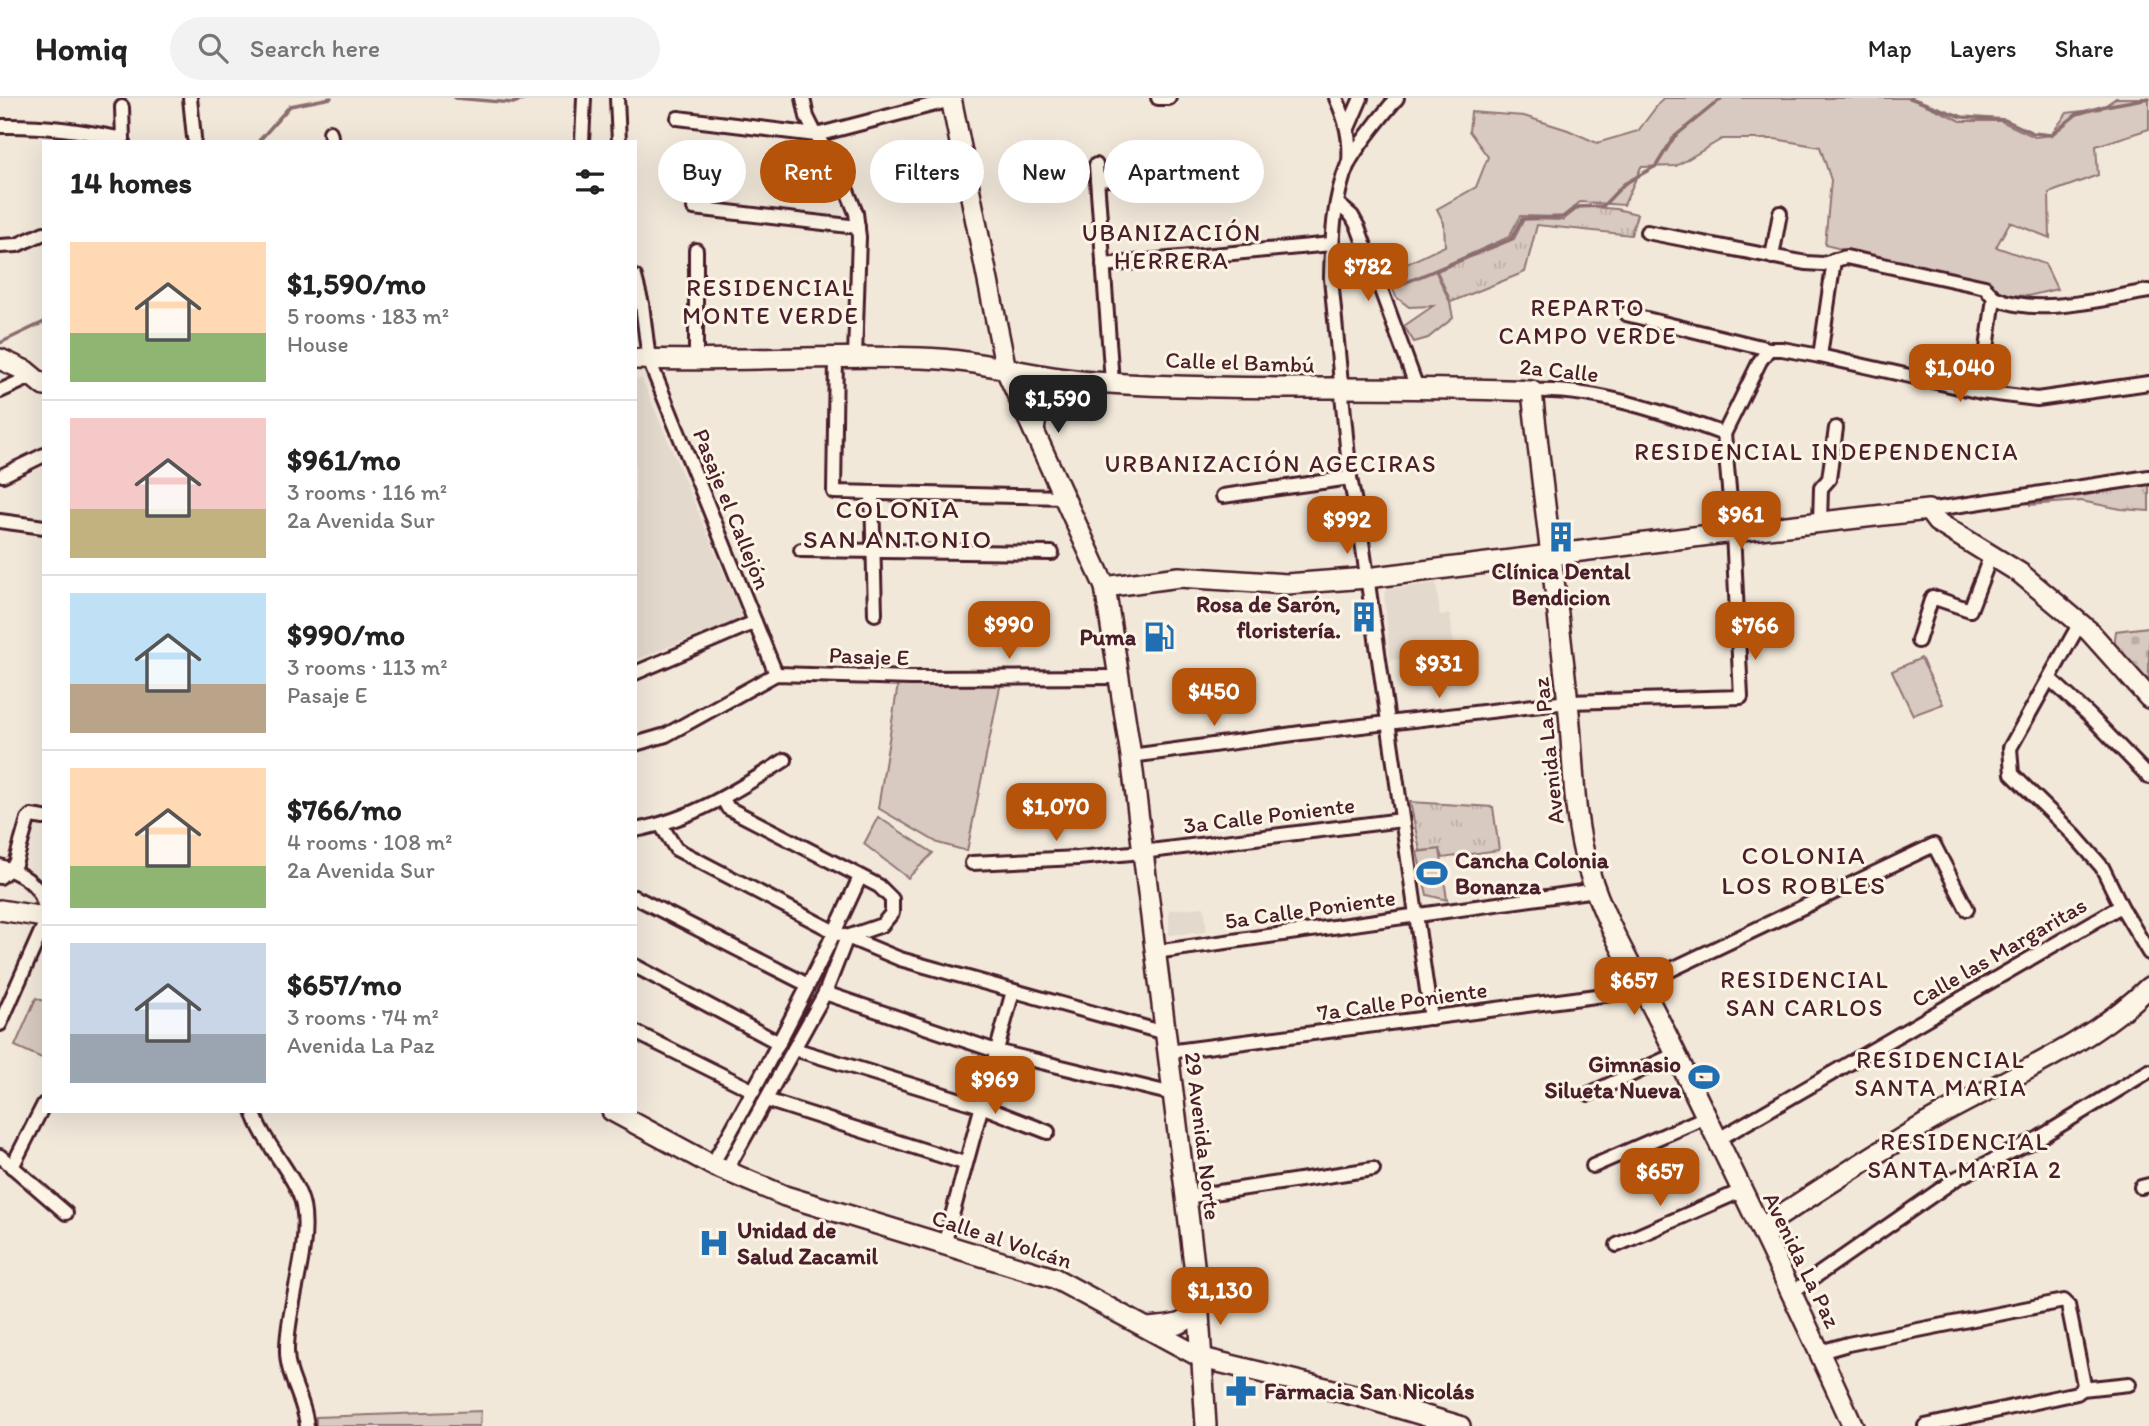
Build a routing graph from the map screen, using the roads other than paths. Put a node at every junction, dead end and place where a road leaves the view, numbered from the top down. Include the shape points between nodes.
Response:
1 (190, 98) edge
2 (584, 98) edge
3 (617, 98) edge
4 (803, 98) edge
5 (1158, 98) edge
6 (1170, 98) edge
7 (1336, 98) edge
8 (1361, 98) edge
9 (1396, 98) edge
10 (951, 99) edge
11 (122, 107) dead end
12 (678, 118) dead end
13 (0, 127) edge
14 (1348, 128) junction
15 (816, 135) junction
16 (194, 138) dead end
17 (582, 140) edge
18 (619, 140) edge
19 (1349, 163) junction
20 (1096, 165) dead end
21 (1104, 179) edge
22 (1097, 180) junction
23 (1338, 204) junction
24 (694, 208) dead end
25 (1780, 213) dead end
26 (859, 227) junction
27 (1647, 232) dead end
28 (42, 234) edge
29 (1332, 244) junction
30 (0, 246) edge
31 (696, 250) dead end
32 (1772, 257) junction
33 (1834, 260) junction
34 (1103, 265) junction
35 (637, 285) edge
36 (2149, 291) edge
37 (1994, 298) junction
38 (1626, 314) dead end
39 (1769, 349) junction
40 (1820, 356) junction
41 (845, 357) junction
42 (0, 359) edge
43 (696, 359) junction
44 (642, 360) edge
45 (1006, 370) junction
46 (38, 381) edge
47 (1092, 382) junction
48 (1112, 382) junction
49 (2149, 383) edge
50 (1417, 388) junction
51 (1341, 389) junction
52 (0, 391) edge
53 (1532, 391) junction
54 (1981, 392) junction
55 (1836, 428) dead end
56 (1034, 431) junction
57 (1724, 434) junction
58 (42, 456) edge
59 (3, 475) dead end
60 (2149, 477) edge
61 (1350, 478) junction
62 (872, 493) junction
63 (1223, 496) dead end
64 (1065, 497) junction
65 (1928, 510) junction
66 (0, 521) edge
67 (1820, 522) junction
68 (42, 527) edge
69 (1733, 532) junction
70 (801, 550) dead end
71 (874, 551) junction
72 (1052, 553) dead end
73 (1550, 555) junction
74 (1991, 555) junction
75 (1367, 578) junction
76 (1105, 587) junction
77 (875, 614) dead end
78 (755, 622) junction
79 (2080, 623) junction
80 (1917, 641) dead end
81 (637, 672) edge
82 (776, 674) junction
83 (1120, 677) junction
84 (2050, 679) junction
85 (2149, 698) edge
86 (1568, 702) junction
87 (1388, 722) junction
88 (637, 743) edge
89 (1131, 756) junction
90 (785, 760) dead end
91 (2149, 777) edge
92 (723, 799) junction
93 (42, 818) edge
94 (1402, 820) junction
95 (661, 825) junction
96 (637, 830) edge
97 (1142, 852) junction
98 (972, 863) dead end
99 (4, 871) edge
100 (860, 877) junction
101 (1596, 890) junction
102 (42, 897) edge
103 (637, 901) edge
104 (2121, 906) junction
105 (1967, 909) dead end
106 (0, 910) edge
107 (1416, 915) junction
108 (42, 917) edge
109 (42, 930) edge
110 (841, 935) junction
111 (1155, 952) junction
112 (2149, 953) edge
113 (638, 968) edge
114 (808, 985) junction
115 (2149, 987) edge
116 (1642, 990) junction
117 (1013, 991) junction
118 (825, 993) junction
119 (1431, 1018) junction
120 (0, 1024) edge
121 (637, 1033) edge
122 (779, 1043) junction
123 (1167, 1043) junction
124 (794, 1049) junction
125 (996, 1051) junction
126 (1676, 1054) junction
127 (2149, 1071) edge
128 (754, 1091) junction
129 (1173, 1094) junction
130 (1589, 1094) dead end
131 (766, 1100) junction
132 (981, 1106) junction
133 (42, 1108) edge
134 (254, 1113) edge
135 (616, 1113) edge
136 (1706, 1117) junction
137 (736, 1122) junction
138 (749, 1130) junction
139 (1048, 1132) dead end
140 (1717, 1140) junction
141 (0, 1157) edge
142 (964, 1163) junction
143 (1593, 1166) dead end
144 (12, 1167) junction
145 (719, 1168) junction
146 (1373, 1169) dead end
147 (1741, 1192) junction
148 (1186, 1197) junction
149 (66, 1213) dead end
150 (1762, 1227) junction
151 (944, 1245) junction
152 (1618, 1245) dead end
153 (1793, 1292) junction
154 (1198, 1298) junction
155 (1149, 1328) junction
156 (1820, 1352) junction
157 (1202, 1358) junction
158 (2129, 1384) dead end
159 (2082, 1389) junction
160 (306, 1426) edge
161 (1206, 1426) edge
162 (1460, 1426) edge
163 (1853, 1426) edge
164 (1924, 1426) edge

1 - 16 street
2 - 17 street
3 - 18 street
4 - 15 street
5 - 6 street
7 - 14 street
8 - 14 street
9 - 19 street
10 - 15 street
10 - 45 street, 29 Avenida Norte
11 - 13 street via 123,139 34,125
12 - 15 street
14 - 19 street
15 - 26 street via 844,181
19 - 23 street
20 - 22 street
21 - 22 street
22 - 34 street
23 - 29 street
23 - 50 street via 1358,227
24 - 26 street
25 - 32 street
26 - 41 street
27 - 32 street
28 - 30 street via 17,245
29 - 34 street
29 - 51 street
31 - 43 street
32 - 33 street via 1806,264
33 - 37 street via 1846,257 1985,287
33 - 40 street
34 - 48 street
35 - 44 street, Pasaje el Callejón via 642,304
36 - 37 street via 2059,305 2021,305
37 - 54 street
38 - 39 street
39 - 40 street
39 - 57 street
40 - 54 street
41 - 43 street, Calle el Bambú
41 - 45 street, Calle el Bambú via 954,359
41 - 62 street via 834,492
42 - 46 street
43 - 44 street, Calle el Bambú
44 - 78 street, Pasaje el Callejón
45 - 47 street, Calle el Bambú
45 - 56 street, 29 Avenida Norte
46 - 52 street
47 - 48 street, Calle el Bambú
47 - 56 street via 1060,387 1051,394 1035,420
48 - 51 street, Calle el Bambú
49 - 54 street via 2038,400
50 - 51 street, 2a Calle
50 - 53 street, 2a Calle
51 - 61 street
53 - 57 street, 2a Calle via 1590,396 1674,416
53 - 73 street, Avenida La Paz
55 - 67 street via 1829,479 1821,488
56 - 64 street, 29 Avenida Norte
57 - 69 street
58 - 59 street
60 - 65 street
61 - 63 street
61 - 75 street
62 - 64 street
62 - 71 street
64 - 76 street, 29 Avenida Norte
65 - 67 street
65 - 74 street via 1937,522
66 - 68 street
67 - 69 street
69 - 73 street
69 - 86 street via 1741,697
70 - 71 street
71 - 72 street
71 - 77 street
73 - 75 street
73 - 86 street, Avenida La Paz
74 - 79 street
74 - 80 street via 1969,610 1932,597
75 - 76 street via 1287,584 1180,577
75 - 87 street
76 - 83 street, 29 Avenida Norte
78 - 81 street
78 - 82 street, Pasaje el Callejón
79 - 84 street
79 - 85 street
82 - 83 street, Pasaje E
82 - 88 street via 666,735
83 - 89 street, 29 Avenida Norte
84 - 91 street
84 - 104 street via 2010,748 2012,774 2102,867
86 - 87 street
86 - 101 street, Avenida La Paz via 1582,843
87 - 89 street
87 - 94 street
89 - 97 street, 29 Avenida Norte
90 - 92 street
92 - 95 street
92 - 100 street via 728,808
93 - 99 street via 28,818 15,864
94 - 97 street, 3a Calle Poniente
94 - 107 street
95 - 96 street
95 - 110 street via 676,849
97 - 98 street, 3a Calle Poniente
97 - 111 street, 29 Avenida Norte
99 - 102 street via 35,885
100 - 110 street
100 - 110 street via 892,899 892,913 882,925
101 - 107 street, 5a Calle Poniente
101 - 116 street, Avenida La Paz
103 - 114 street
104 - 112 street
104 - 140 street, Calle las Margaritas
105 - 116 street via 1934,845 1666,972
106 - 108 street
107 - 111 street, 5a Calle Poniente
107 - 119 street
109 - 120 street
110 - 114 street
110 - 117 street via 900,959
110 - 118 street
111 - 123 street, 29 Avenida Norte
113 - 122 street
114 - 122 street
115 - 150 street via 2088,1036 1930,1122
116 - 119 street, 7a Calle Poniente
116 - 126 street, Avenida La Paz
117 - 123 street
117 - 125 street
118 - 124 street
118 - 125 street
119 - 123 street, 7a Calle Poniente
121 - 128 street
122 - 128 street
123 - 129 street, 29 Avenida Norte
124 - 131 street
124 - 132 street
125 - 129 street
125 - 132 street
126 - 130 street
126 - 136 street, Avenida La Paz
127 - 153 street via 2039,1138 1957,1178
128 - 137 street
129 - 148 street, 29 Avenida Norte
131 - 138 street
131 - 142 street
132 - 139 street
132 - 142 street
133 - 144 street
134 - 160 street via 303,1204 299,1272 286,1350
135 - 145 street, Calle al Volcán
136 - 140 street, Avenida La Paz
136 - 143 street
137 - 138 street
137 - 145 street
138 - 145 street
140 - 147 street, Avenida La Paz
141 - 144 street
142 - 151 street
144 - 149 street
145 - 151 street, Calle al Volcán via 785,1196
146 - 148 street
147 - 150 street, Avenida La Paz
147 - 152 street
148 - 154 street, 29 Avenida Norte
150 - 153 street, Avenida La Paz
151 - 155 street, Calle al Volcán via 1054,1278
153 - 156 street, Avenida La Paz
154 - 155 street via 1185,1323
154 - 157 street, 29 Avenida Norte
155 - 157 street, Calle al Volcán
156 - 159 street via 2064,1301
156 - 163 street, Avenida La Paz
157 - 161 street, 29 Avenida Norte
157 - 162 street, Calle al Volcán
158 - 159 street
159 - 164 street

